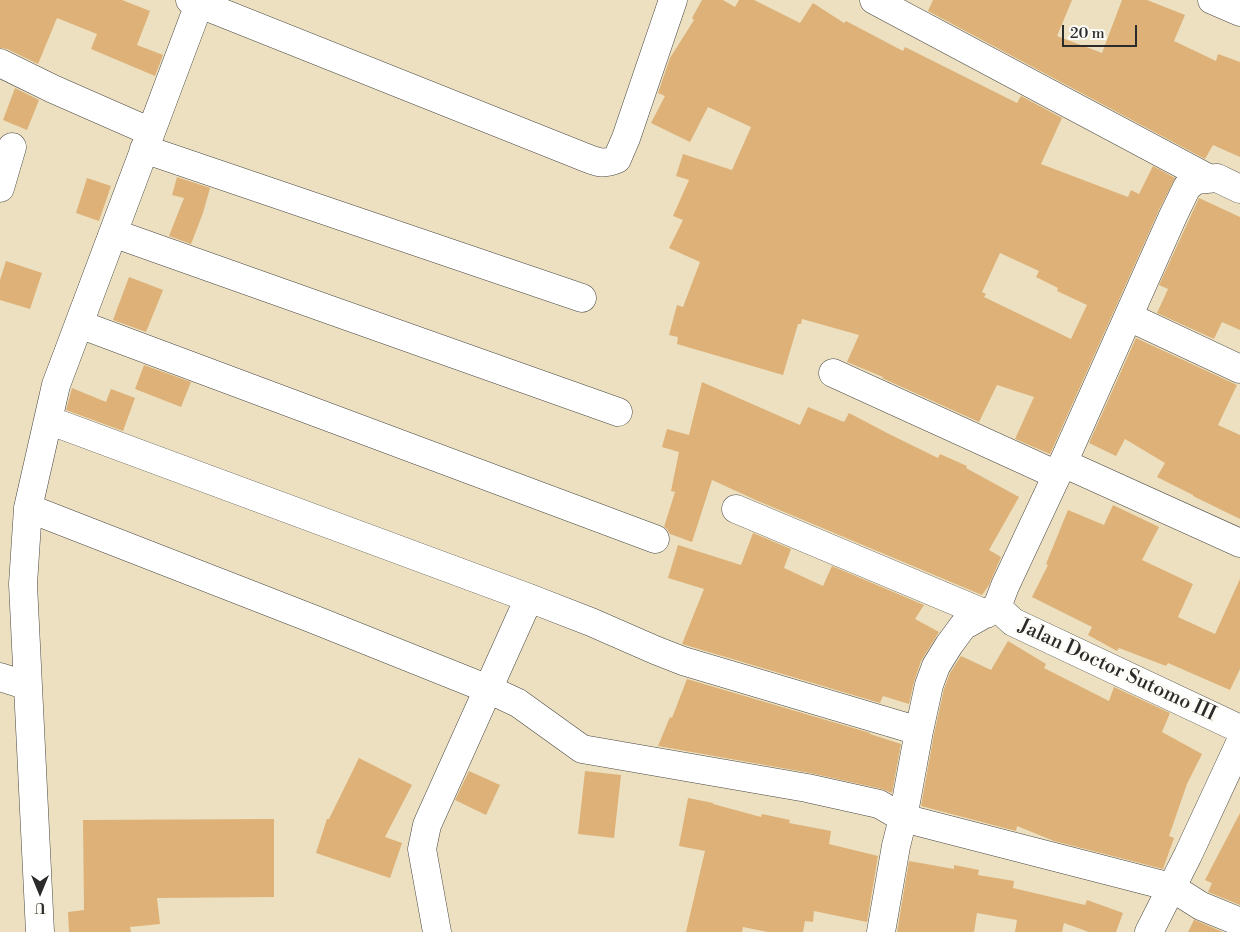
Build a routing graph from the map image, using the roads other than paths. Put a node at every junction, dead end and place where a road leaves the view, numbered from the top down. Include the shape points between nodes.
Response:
1 (673, 0) edge
2 (874, 0) edge
3 (1213, 0) edge
4 (194, 2) edge
5 (916, 10) edge
6 (1240, 12) edge
7 (0, 63) edge
8 (148, 141) junction
9 (12, 147) dead end
10 (1208, 178) junction
11 (0, 188) edge
12 (1240, 189) edge
13 (113, 233) junction
14 (582, 298) dead end
15 (1129, 317) junction
16 (79, 324) junction
17 (1240, 370) edge
18 (833, 373) dead end
19 (618, 412) dead end
20 (48, 420) junction
21 (1060, 469) junction
22 (28, 508) junction
23 (736, 509) dead end
24 (655, 539) dead end
25 (1240, 543) edge
26 (529, 598) junction
27 (991, 610) junction
28 (0, 676) edge
29 (28, 686) junction
30 (488, 689) junction
31 (1240, 729) edge
32 (919, 732) junction
33 (1240, 743) edge
34 (903, 818) junction
35 (1171, 887) junction
36 (1240, 922) edge
37 (40, 932) edge
38 (437, 932) edge
39 (881, 932) edge
40 (1149, 932) edge

1 - 4 street via 626,138 617,158 607,164
2 - 5 street
3 - 6 street
4 - 8 street
5 - 10 street
7 - 8 street via 53,88
8 - 13 street
8 - 14 street
9 - 11 street
10 - 12 street via 1217,178
10 - 15 street via 1196,180 1187,187
13 - 16 street
13 - 19 street
15 - 17 street
15 - 21 street
16 - 20 street via 56,385
16 - 24 street
18 - 21 street
20 - 22 street
20 - 26 street
21 - 25 street
21 - 27 street
22 - 29 street via 23,584
22 - 30 street
23 - 27 street, Jalan Doctor Sutomo III
26 - 30 street
26 - 32 street via 683,662
27 - 31 street, Jalan Doctor Sutomo III
27 - 32 street via 963,626 936,666
28 - 29 street
29 - 37 street
30 - 34 street via 518,703 582,749 807,788 879,804
30 - 38 street via 427,825 422,849
32 - 34 street
33 - 35 street
34 - 35 street
34 - 39 street
35 - 36 street via 1201,906
35 - 40 street

